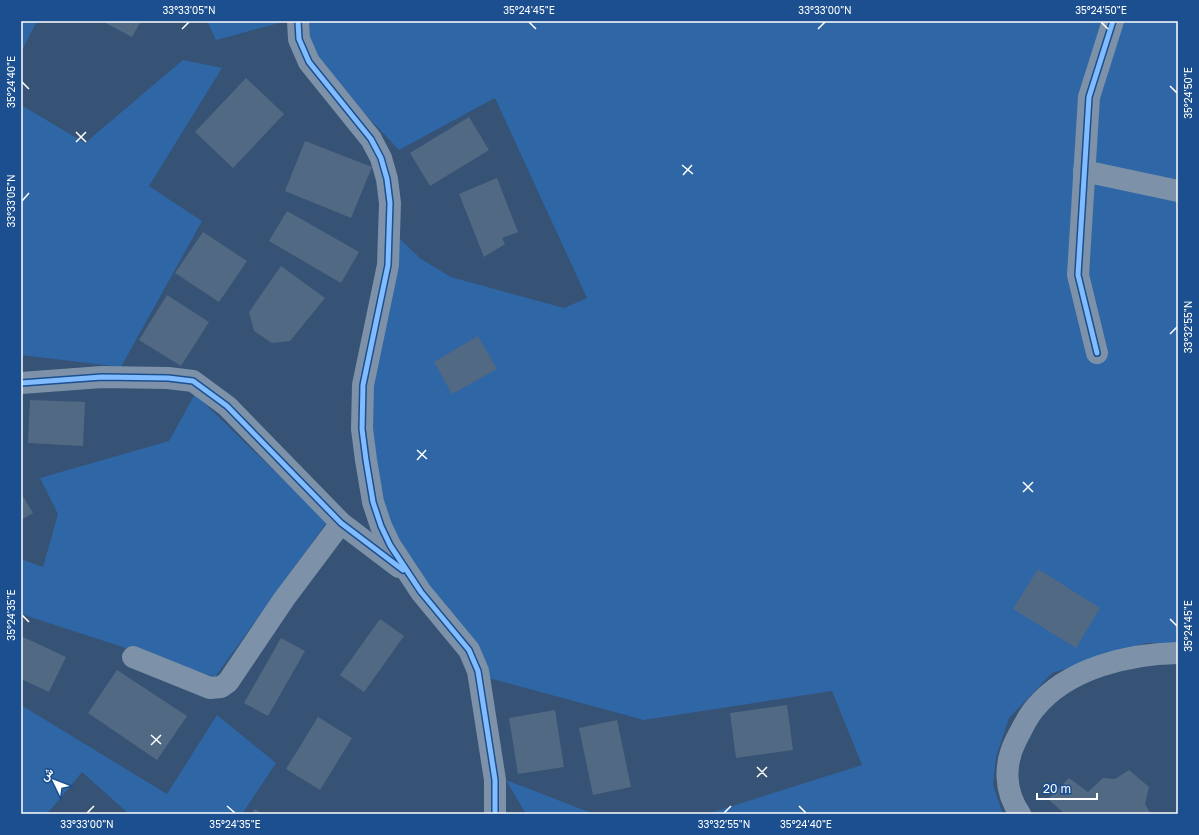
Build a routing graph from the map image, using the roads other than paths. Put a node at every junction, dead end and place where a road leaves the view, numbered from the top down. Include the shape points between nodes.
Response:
1 (298, 21) edge
2 (1113, 21) edge
3 (1084, 171) junction
4 (1178, 191) edge
5 (1097, 353) dead end
6 (21, 383) edge
7 (341, 523) junction
8 (406, 572) junction
9 (1152, 654) junction
10 (1178, 654) edge
11 (133, 658) dead end
12 (1178, 664) edge
13 (495, 814) edge
14 (1020, 814) edge

1 - 8 street via 299,39 309,62 371,139 381,158 387,179 390,203 388,265 363,384 362,429 373,502 381,526
2 - 3 street via 1089,96
3 - 4 street
3 - 5 street via 1078,275
6 - 7 street via 102,377 193,381 227,406
7 - 8 street
7 - 11 street via 284,599 228,682 210,688
8 - 13 street via 469,650 478,671 495,780
9 - 10 street
9 - 12 street
9 - 14 street via 1093,668 1049,694 1034,708 1012,748 1008,765 1007,785 1012,803

